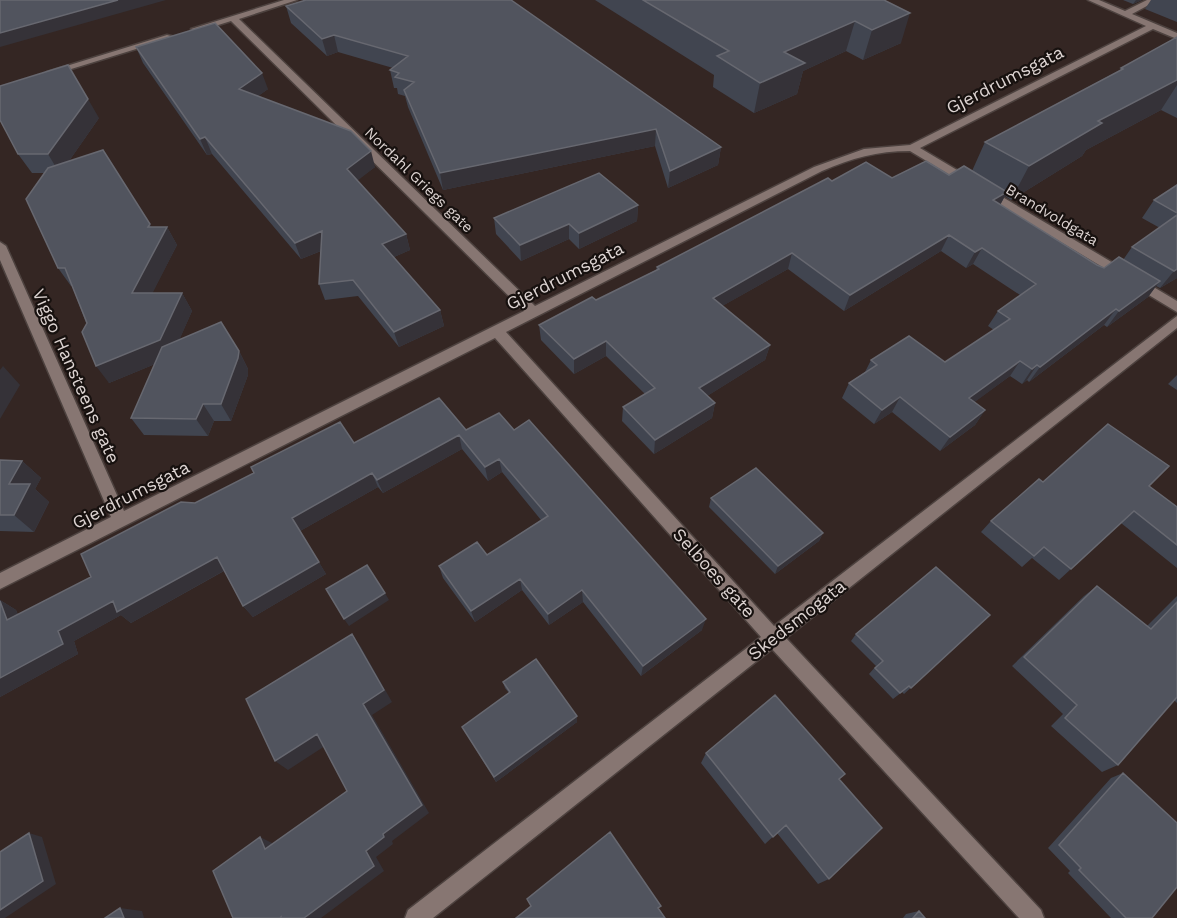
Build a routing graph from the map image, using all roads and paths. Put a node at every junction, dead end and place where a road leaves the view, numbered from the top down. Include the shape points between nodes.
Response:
1 (293, 0) edge
2 (1092, 0) edge
3 (1154, 0) edge
4 (1125, 14) junction
5 (233, 18) junction
6 (1153, 26) junction
7 (1177, 36) edge
8 (46, 74) edge
9 (912, 148) junction
10 (0, 246) edge
11 (1177, 308) edge
12 (532, 312) junction
13 (1177, 321) edge
14 (496, 330) junction
15 (120, 520) junction
16 (0, 581) edge
17 (774, 638) junction
18 (416, 918) edge
19 (1033, 918) edge

1 - 5 street
2 - 4 street
3 - 4 street
4 - 6 street
5 - 8 street
5 - 12 street, Nordahl Griegs gate
6 - 7 street
6 - 9 street, Gjerdrumsgata
9 - 11 street, Brandvoldgata
9 - 12 street, Gjerdrumsgata via 880,147 857,152
10 - 15 street, Viggo Hansteens gate
12 - 14 street, Gjerdrumsgata
13 - 17 street, Skedsmogata
14 - 15 street, Gjerdrumsgata
14 - 17 street, Selboes gate
15 - 16 street, Gjerdrumsgata
17 - 18 street, Skedsmogata
17 - 19 street, Selboes gate

